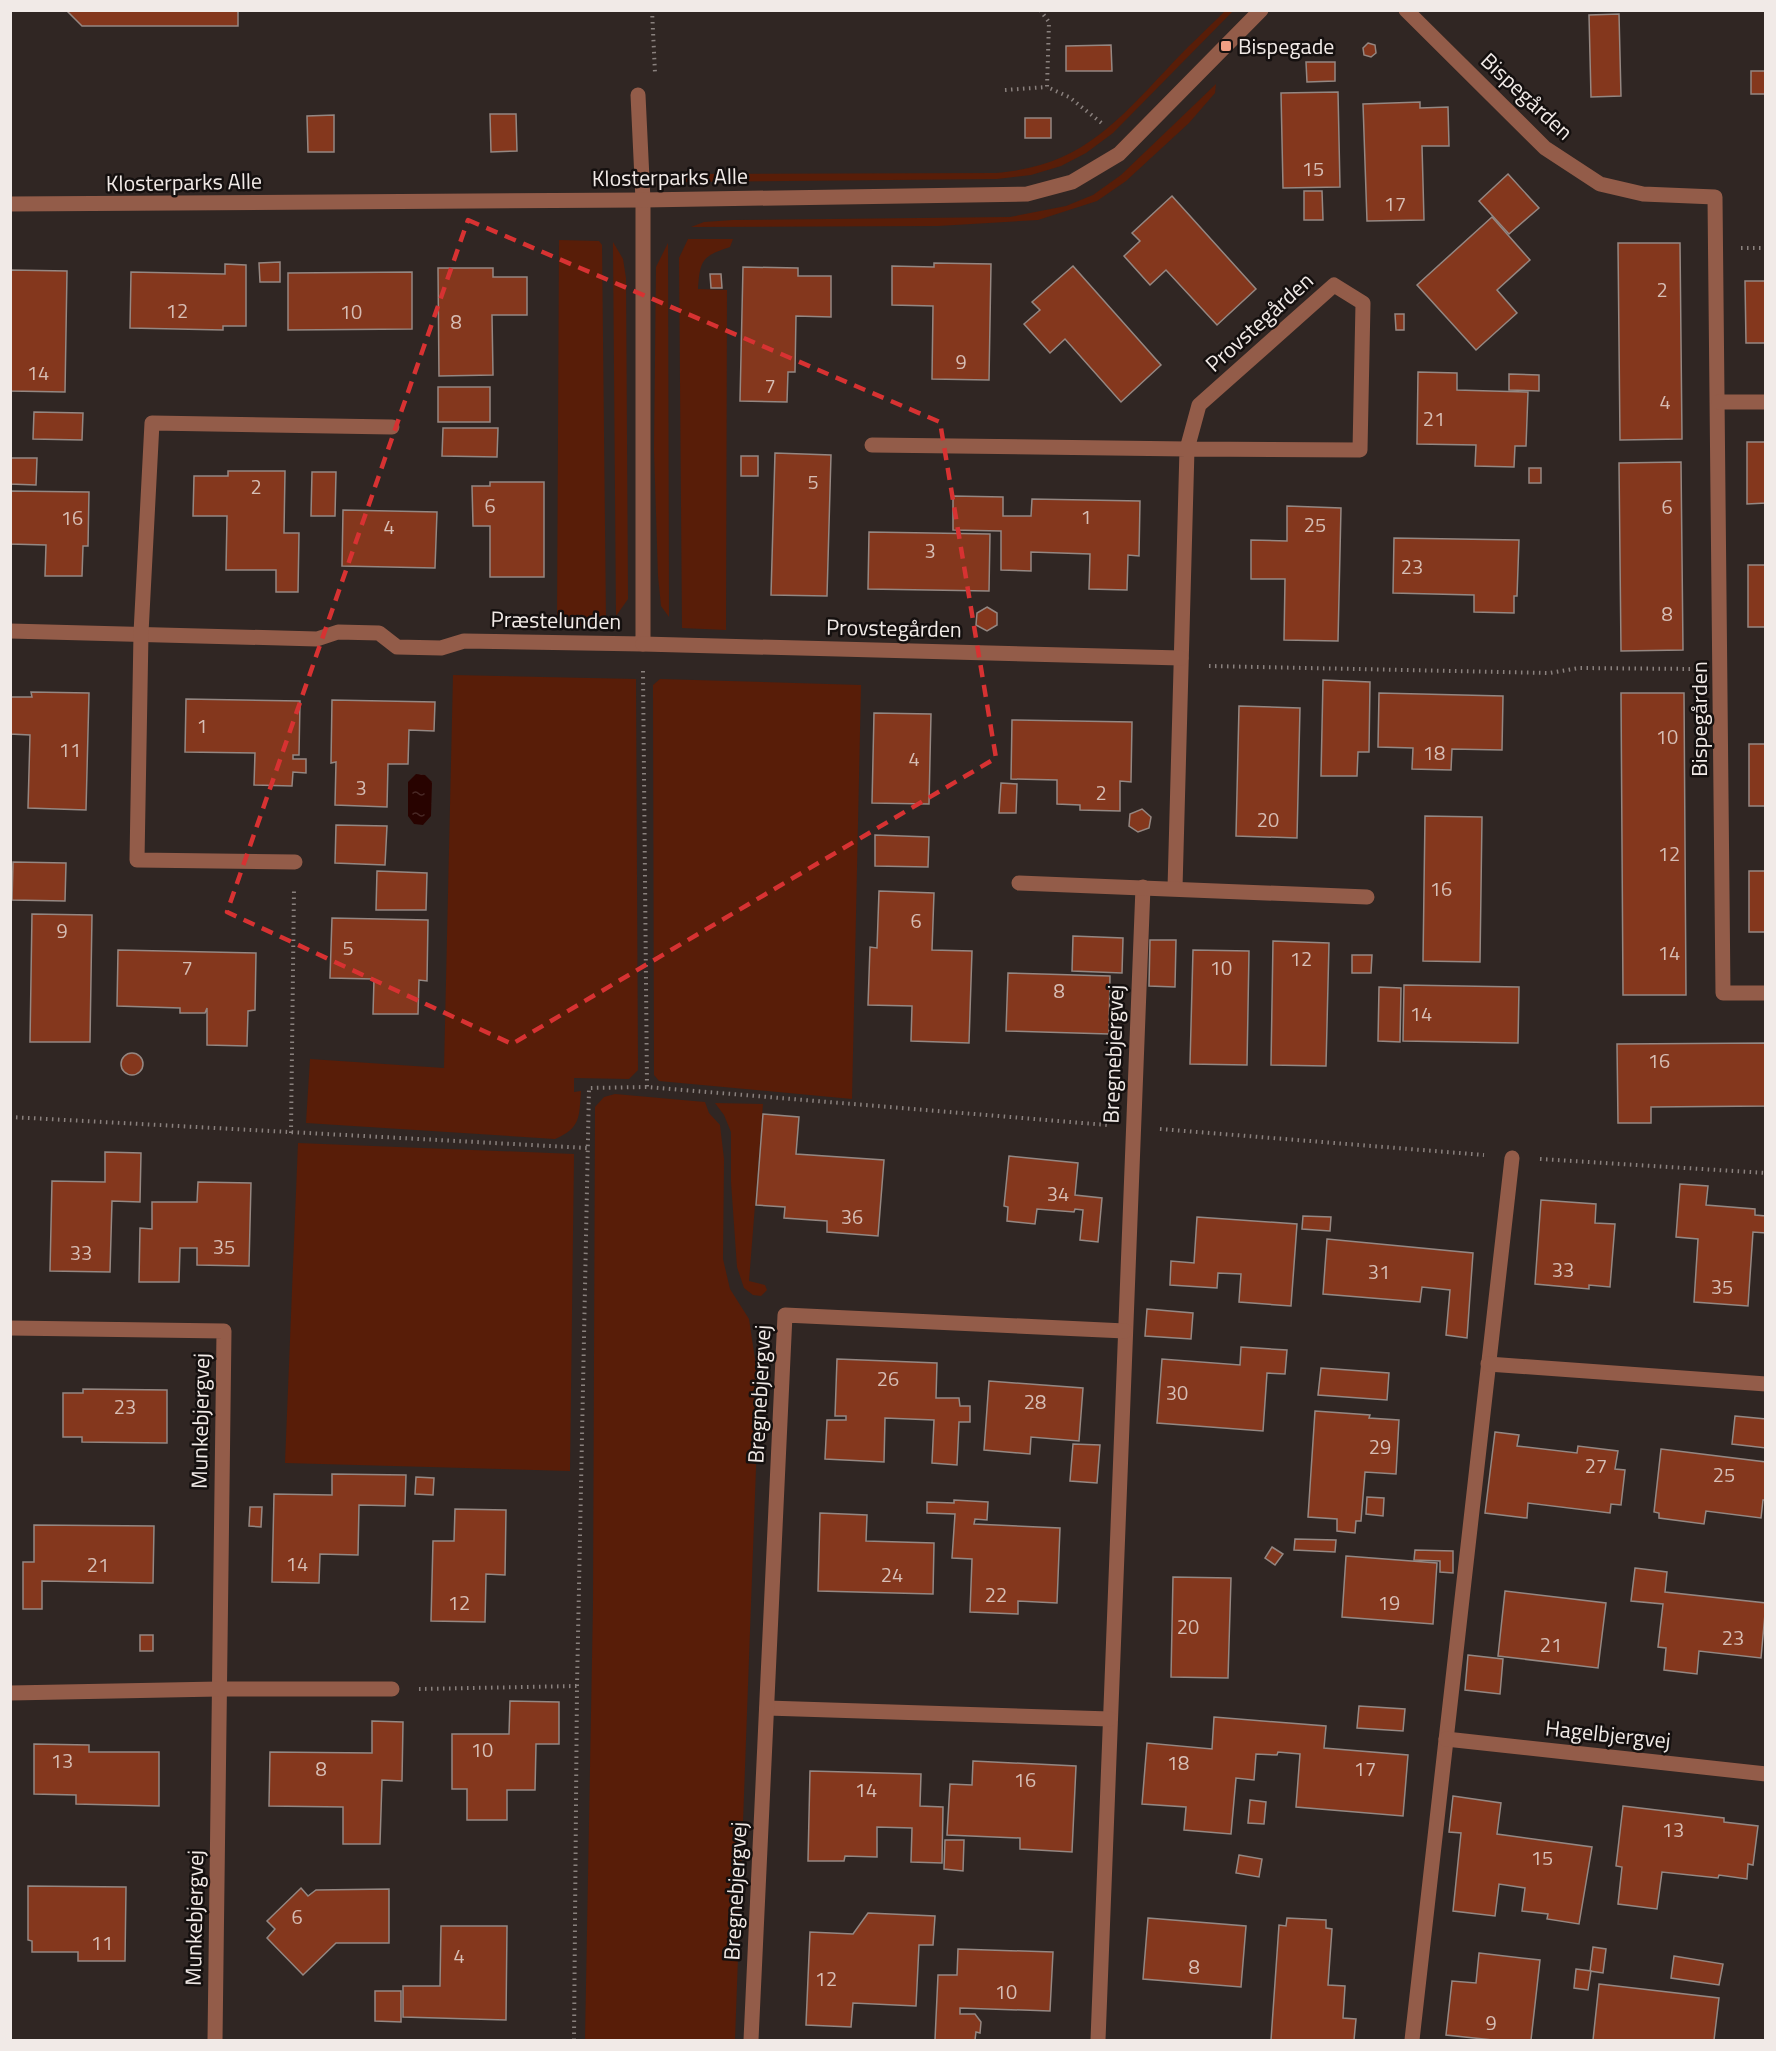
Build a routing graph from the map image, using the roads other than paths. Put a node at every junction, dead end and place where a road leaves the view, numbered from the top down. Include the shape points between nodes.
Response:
1 (1261, 10) edge
2 (1406, 10) edge
3 (638, 95) dead end
4 (643, 200) junction
5 (10, 204) edge
6 (1719, 402) junction
7 (1766, 402) edge
8 (392, 427) dead end
9 (872, 445) dead end
10 (1186, 449) junction
11 (10, 631) edge
12 (141, 633) junction
13 (643, 644) junction
14 (1181, 661) junction
15 (295, 862) road end
16 (1019, 883) dead end
17 (1143, 887) junction
18 (1175, 888) junction
19 (1367, 897) dead end
20 (1766, 993) edge
21 (1512, 1158) dead end
22 (10, 1328) edge
23 (1125, 1331) junction
24 (1488, 1364) junction
25 (1766, 1384) edge
26 (219, 1689) junction
27 (392, 1689) road end
28 (10, 1693) edge
29 (767, 1708) junction
30 (1110, 1719) junction
31 (1446, 1739) junction
32 (1766, 1774) edge
33 (214, 2040) edge
34 (751, 2040) edge
35 (1098, 2040) edge
36 (1412, 2040) edge

1 - 4 street, Klosterparks Alle via 1119,154 1072,182 1027,194
2 - 6 street, Bispegården via 1545,148 1600,184 1643,194 1715,197
3 - 4 street, Præstelunden
4 - 5 street, Klosterparks Alle
4 - 13 street, Præstelunden
6 - 7 street
6 - 20 street, Bispegården via 1723,993
8 - 12 street via 152,423
9 - 10 street, Provstegården
10 - 10 street, Provstegården via 1360,450 1363,303 1334,285 1199,405
10 - 14 street, Provstegården
11 - 12 street, Præstelunden
12 - 13 street, Præstelunden via 317,639 338,632 380,633 397,647 441,648 464,641
12 - 15 street via 137,860
13 - 14 street, Provstegården
14 - 18 street, Provstegården
16 - 17 street
17 - 18 street
17 - 23 street, Bregnebjergvej
18 - 19 street
21 - 24 street
22 - 26 street, Munkebjergvej via 224,1331
23 - 29 street, Bregnebjergvej via 785,1315
23 - 30 street, Bregnebjergvej
24 - 25 street
24 - 31 street
26 - 27 street
26 - 28 street
26 - 33 street, Munkebjergvej
29 - 30 street
29 - 34 street, Bregnebjergvej
30 - 35 street, Bregnebjergvej
31 - 32 street, Hagelbjergvej
31 - 36 street

